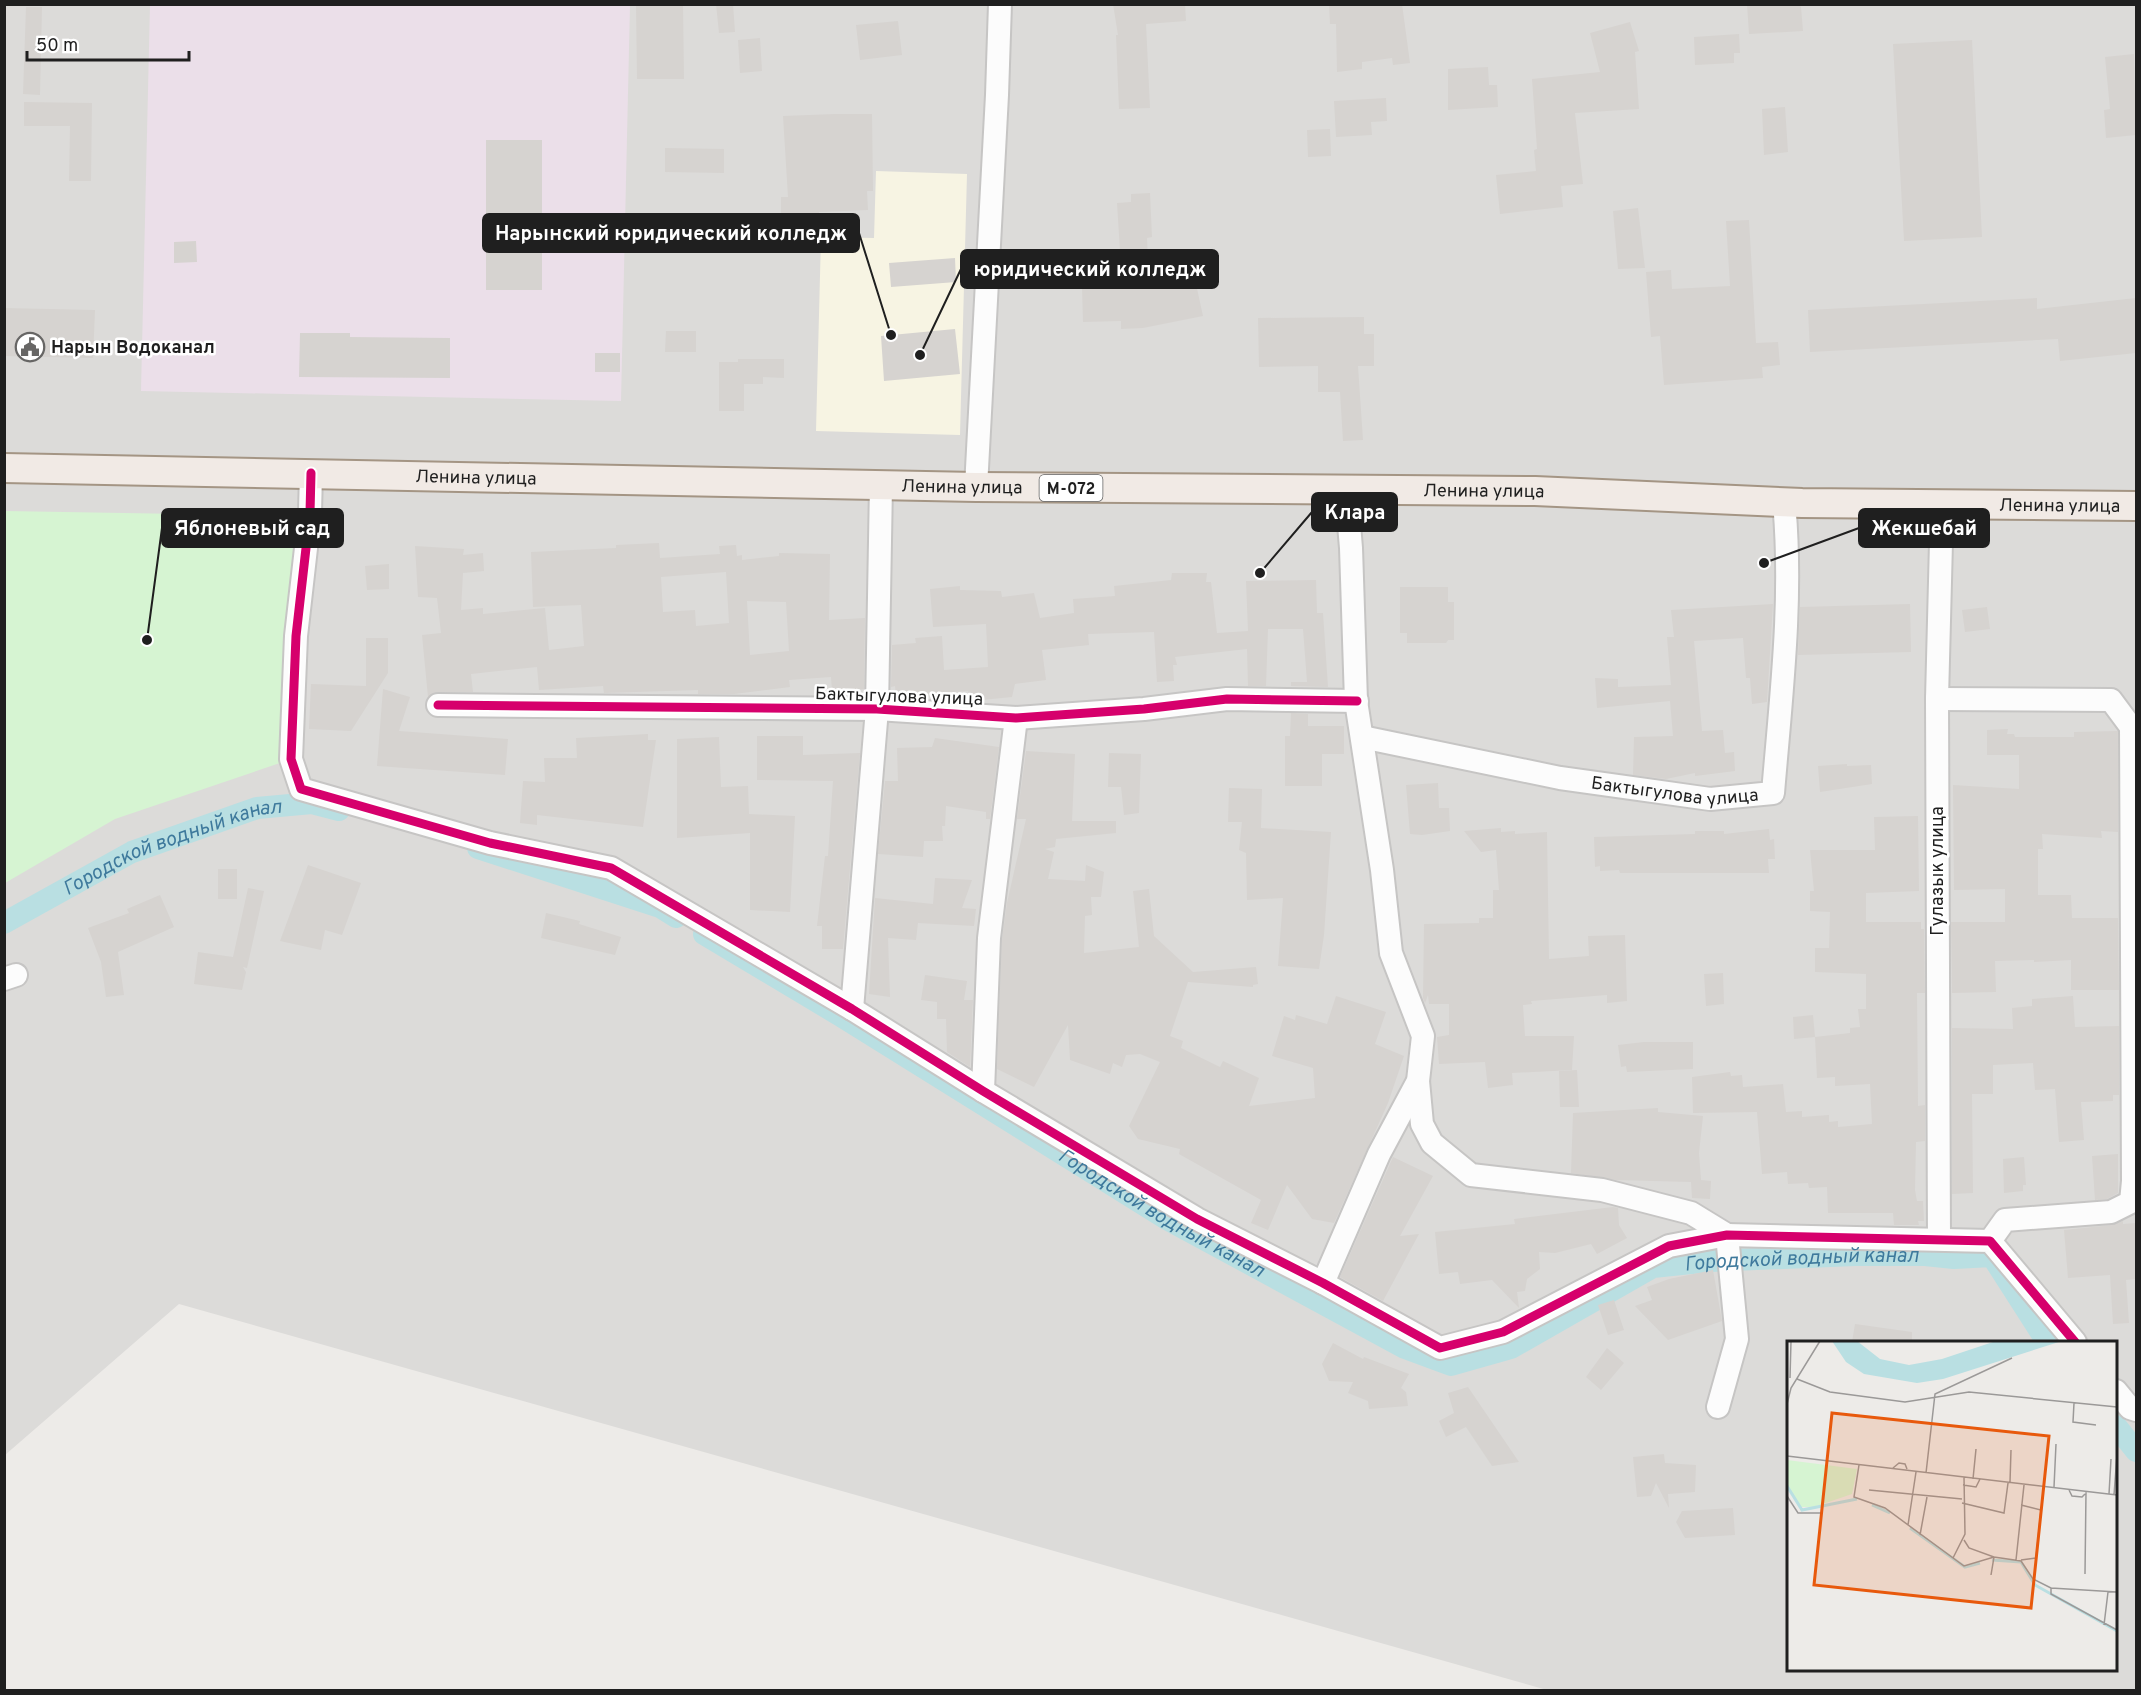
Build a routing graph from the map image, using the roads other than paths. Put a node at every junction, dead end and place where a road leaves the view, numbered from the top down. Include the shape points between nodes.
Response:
1 (1000, 4) edge
2 (4, 468) edge
3 (311, 473) junction
4 (881, 484) junction
5 (976, 487) junction
6 (1346, 489) junction
7 (1784, 502) junction
8 (1942, 503) junction
9 (2136, 506) edge
10 (1937, 699) junction
11 (1357, 701) junction
12 (438, 705) dead end
13 (877, 709) junction
14 (1016, 718) junction
15 (1362, 737) junction
16 (852, 1009) junction
17 (1418, 1081) junction
18 (983, 1091) junction
19 (1727, 1235) junction
20 (1939, 1238) junction
21 (1990, 1241) junction
22 (1323, 1283) junction
23 (2074, 1341) edge
24 (2117, 1393) edge
25 (1718, 1407) dead end
26 (2136, 1410) edge

1 - 5 street
2 - 3 main road, Ленина улица / М-072
3 - 4 main road, Ленина улица / М-072
3 - 16 street via 296,636 291,759 301,789 490,843 611,868
4 - 5 main road, Ленина улица / М-072
4 - 13 street
5 - 6 main road, Ленина улица / М-072
6 - 7 main road, Ленина улица / М-072 via 1535,490
6 - 11 street
7 - 8 main road, Ленина улица / М-072
7 - 15 street, Бактыгулова улица via 1787,611 1773,793 1710,799 1560,778
8 - 9 main road, Ленина улица / М-072
8 - 10 street, Гулазык улица
10 - 20 street, Гулазык улица
10 - 21 street via 2111,700 2131,727 2131,1202 2112,1212 2005,1220
11 - 14 street, Бактыгулова улица via 1227,699
11 - 15 street
12 - 13 street, Бактыгулова улица
13 - 14 street, Бактыгулова улица
13 - 16 street
14 - 18 street via 989,938
15 - 17 street via 1390,953 1423,1036
16 - 18 street
17 - 19 street via 1422,1124 1432,1143 1472,1175 1602,1190 1691,1212
17 - 22 street via 1378,1154
18 - 22 street via 1197,1219
19 - 20 street
19 - 22 street via 1669,1246 1503,1332 1440,1348
19 - 25 street via 1737,1339
20 - 21 street
21 - 23 street
24 - 26 street

